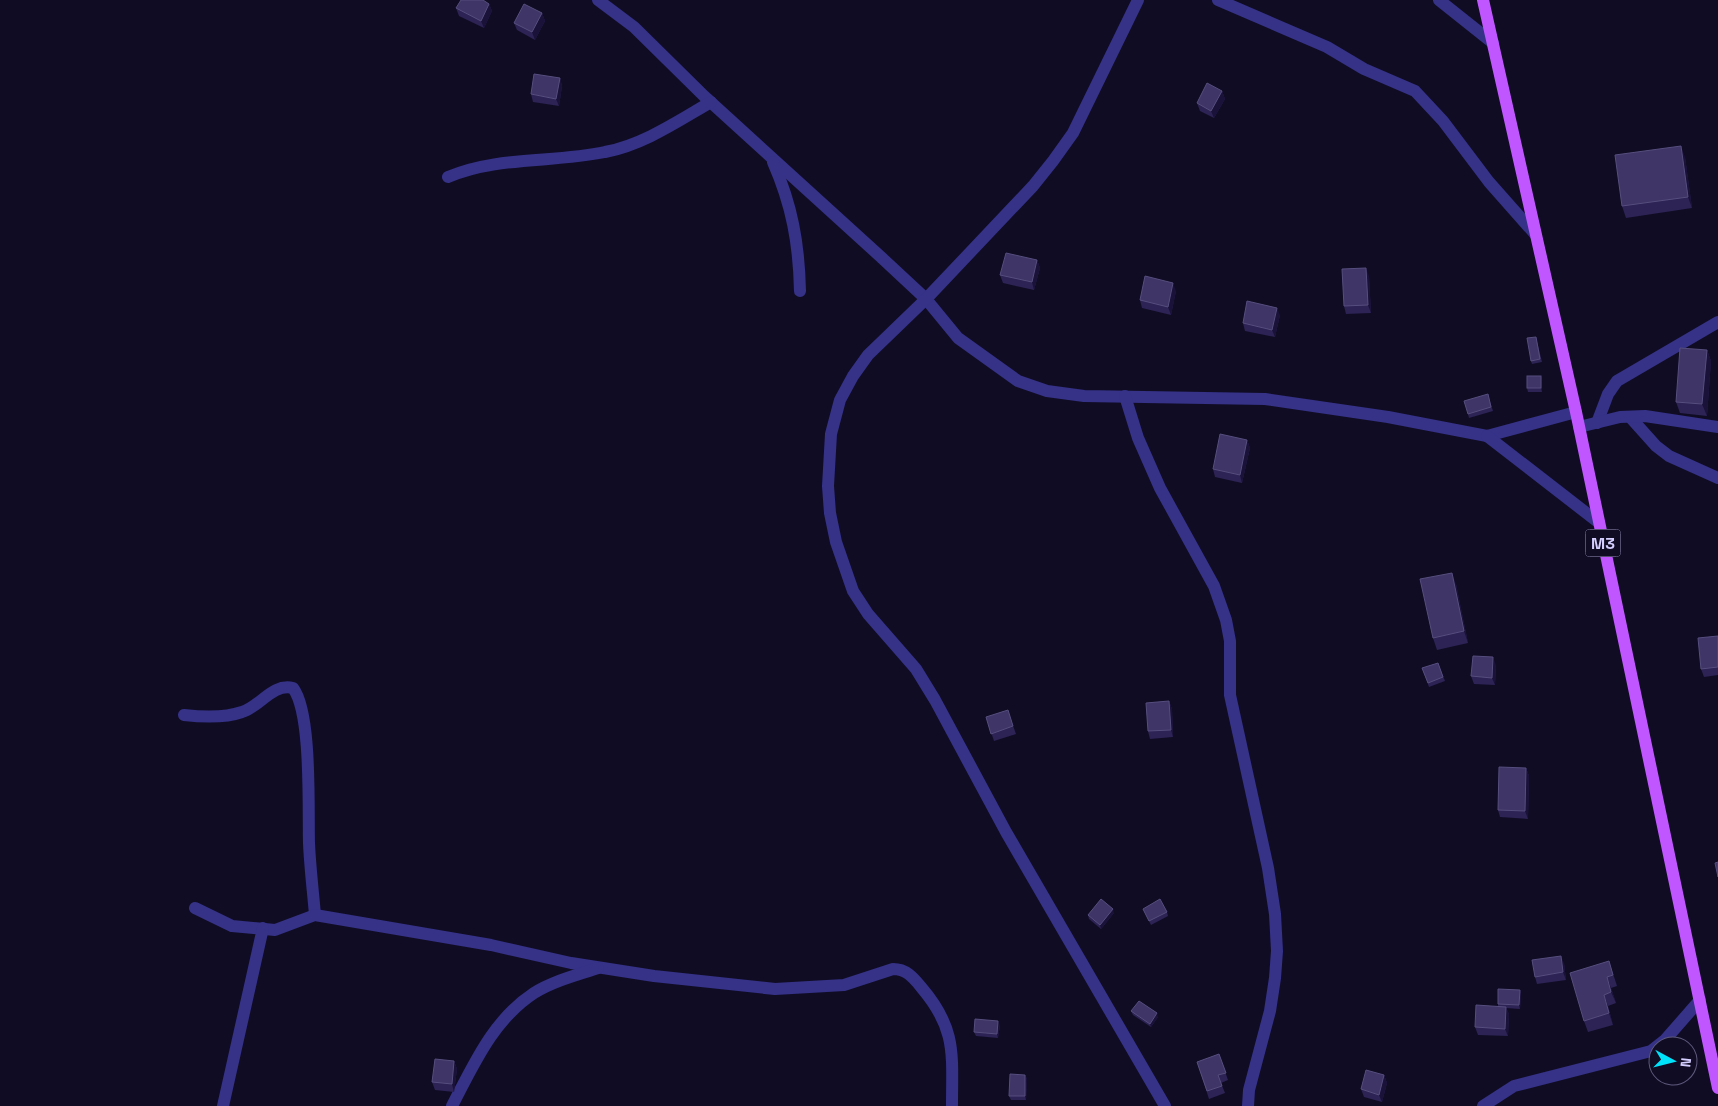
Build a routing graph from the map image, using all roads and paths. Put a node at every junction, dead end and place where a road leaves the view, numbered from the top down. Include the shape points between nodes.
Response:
1 (598, 0) edge
2 (1138, 0) edge
3 (1218, 0) edge
4 (1439, 0) edge
5 (1483, 0) edge
6 (1493, 44) junction
7 (711, 102) junction
8 (770, 155) junction
9 (448, 177) dead end
10 (1536, 234) junction
11 (800, 291) dead end
12 (926, 299) junction
13 (1718, 322) edge
14 (1125, 396) junction
15 (1576, 412) junction
16 (1630, 417) junction
17 (1597, 423) junction
18 (1579, 427) junction
19 (1718, 427) edge
20 (1487, 436) junction
21 (1718, 478) edge
22 (1598, 522) junction
23 (184, 715) dead end
24 (195, 908) dead end
25 (315, 915) junction
26 (263, 928) junction
27 (599, 968) junction
28 (1700, 1000) junction
29 (1718, 1088) edge
30 (223, 1106) edge
31 (452, 1106) edge
32 (952, 1106) edge
33 (1165, 1106) edge
34 (1248, 1106) edge
35 (1483, 1106) edge

1 - 7 street via 634,27
2 - 12 street via 1063,148 1033,186
3 - 10 street via 1327,47 1364,69 1415,91 1444,121 1489,182
4 - 6 street
5 - 6 main road, M3
6 - 10 main road, M3
7 - 8 street
7 - 9 street via 646,138 606,152 473,168
8 - 11 street via 792,214
8 - 12 street
10 - 15 main road, M3
12 - 14 street via 958,338 1018,381 1047,391 1084,396
12 - 33 street via 868,355 840,400 831,434 828,486 836,542 853,591 868,614 916,669 936,700 1006,832
13 - 17 street via 1618,381 1608,394
14 - 20 street via 1264,399
14 - 34 street via 1138,438 1160,488 1221,601 1230,642 1230,695 1268,868 1277,951 1270,1011 1249,1090
15 - 18 main road, M3
15 - 20 street
16 - 17 street
16 - 19 street via 1645,416
16 - 21 street via 1656,446 1670,456
17 - 18 street
18 - 22 main road, M3
20 - 22 street
22 - 28 main road, M3
23 - 25 street via 203,717 244,712 264,696 281,688 293,688 297,692 308,768 309,844
24 - 26 street via 232,926
25 - 26 street via 275,930
25 - 27 street via 491,945
26 - 30 street
27 - 31 street via 556,982 534,993 514,1009 490,1035
27 - 32 street via 775,989 844,985 900,969 923,988 946,1023 952,1054
28 - 29 main road, M3
28 - 35 street via 1651,1051 1514,1086

